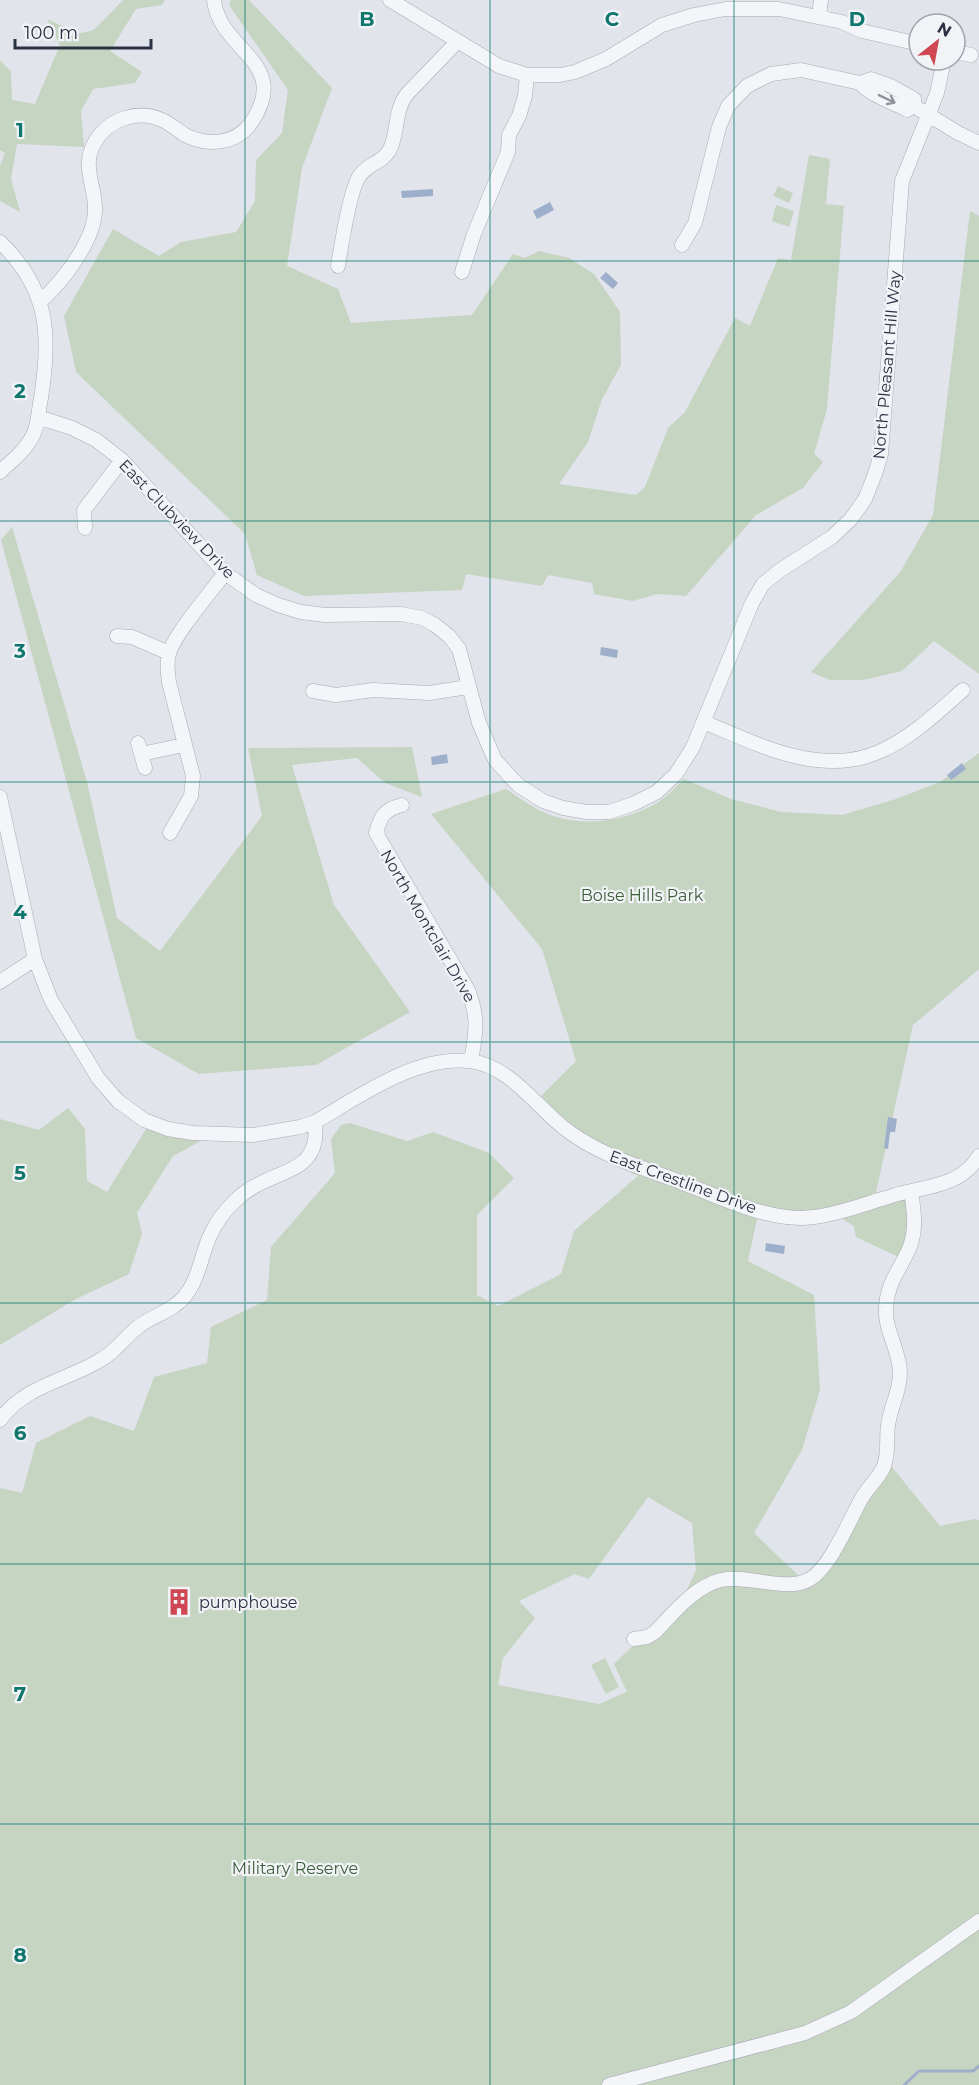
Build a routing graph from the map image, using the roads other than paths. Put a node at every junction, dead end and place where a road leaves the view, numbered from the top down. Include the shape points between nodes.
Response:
1 (214, 0) edge
2 (390, 0) edge
3 (821, 0) edge
4 (819, 17) junction
5 (907, 41) edge
6 (458, 42) junction
7 (967, 54) edge
8 (972, 55) dead end
9 (941, 72) edge
10 (527, 75) junction
11 (929, 114) junction
12 (979, 143) edge
13 (0, 242) edge
14 (682, 245) dead end
15 (338, 266) dead end
16 (462, 272) dead end
17 (41, 301) junction
18 (38, 417) junction
19 (122, 460) junction
20 (0, 472) edge
21 (85, 528) dead end
22 (225, 573) junction
23 (117, 636) dead end
24 (169, 653) junction
25 (468, 687) junction
26 (963, 690) dead end
27 (313, 691) dead end
28 (704, 722) junction
29 (184, 745) junction
30 (141, 755) dead end
31 (0, 797) edge
32 (402, 805) dead end
33 (170, 832) dead end
34 (35, 959) junction
35 (0, 982) edge
36 (471, 1061) junction
37 (315, 1122) junction
38 (979, 1156) edge
39 (910, 1191) junction
40 (0, 1420) edge
41 (634, 1639) dead end
42 (979, 1921) edge
43 (609, 2085) edge

1 - 17 street via 226,30 260,71 264,88 255,117 238,137 212,142 198,141 164,120 138,115 106,128 94,142 88,163 95,210 93,225 60,281
2 - 6 street
3 - 4 street
4 - 5 street
4 - 10 street via 758,8 704,12 662,25 606,59 575,72
6 - 10 street via 499,66
6 - 15 street via 406,94 391,147 358,178
7 - 8 street
9 - 11 street, North Pleasant Hill Way
10 - 16 street via 525,96 509,135 508,152
11 - 12 street
11 - 14 street via 914,106 914,99 871,79 860,83 801,70 771,74 747,86 728,106 719,127 695,223
11 - 28 street, North Pleasant Hill Way via 902,181 881,454 875,474 851,519 764,585 752,603
13 - 17 street via 25,271
17 - 18 street via 47,351
18 - 19 street, East Clubview Drive via 96,440
18 - 20 street via 30,441
19 - 21 street via 84,510
19 - 22 street, East Clubview Drive
22 - 24 street
22 - 25 street, East Clubview Drive via 256,595 301,612 422,618 449,636 459,649
23 - 24 street
24 - 29 street via 169,682
25 - 27 street via 429,693 373,690 336,695
25 - 28 street, East Clubview Drive via 484,738 508,775 543,801 587,812 609,812 657,792 685,762
26 - 28 street via 900,740 880,752 857,758 802,759
29 - 30 street
29 - 33 street via 193,776 191,796
31 - 34 street, East Crestline Drive
32 - 36 street, North Montclair Drive via 388,809 376,833 476,1009
34 - 35 street
34 - 37 street, East Crestline Drive via 51,1000 98,1078 118,1101 144,1120 168,1129 236,1135 272,1133
36 - 37 street, East Crestline Drive via 430,1064 405,1072
36 - 39 street, East Crestline Drive via 516,1084 564,1128 593,1147 637,1168 751,1209 792,1218 814,1217
37 - 40 street via 315,1140 305,1161 251,1188 224,1212 209,1237 191,1289 183,1298 140,1326 111,1354 31,1392
38 - 39 street, East Crestline Drive via 961,1176
39 - 41 street via 915,1218 913,1235 888,1289 886,1309 900,1370 899,1389 887,1428 887,1456 824,1568 807,1582 795,1585 754,1579 720,1580 694,1594 654,1633
42 - 43 street via 851,2012 805,2033

